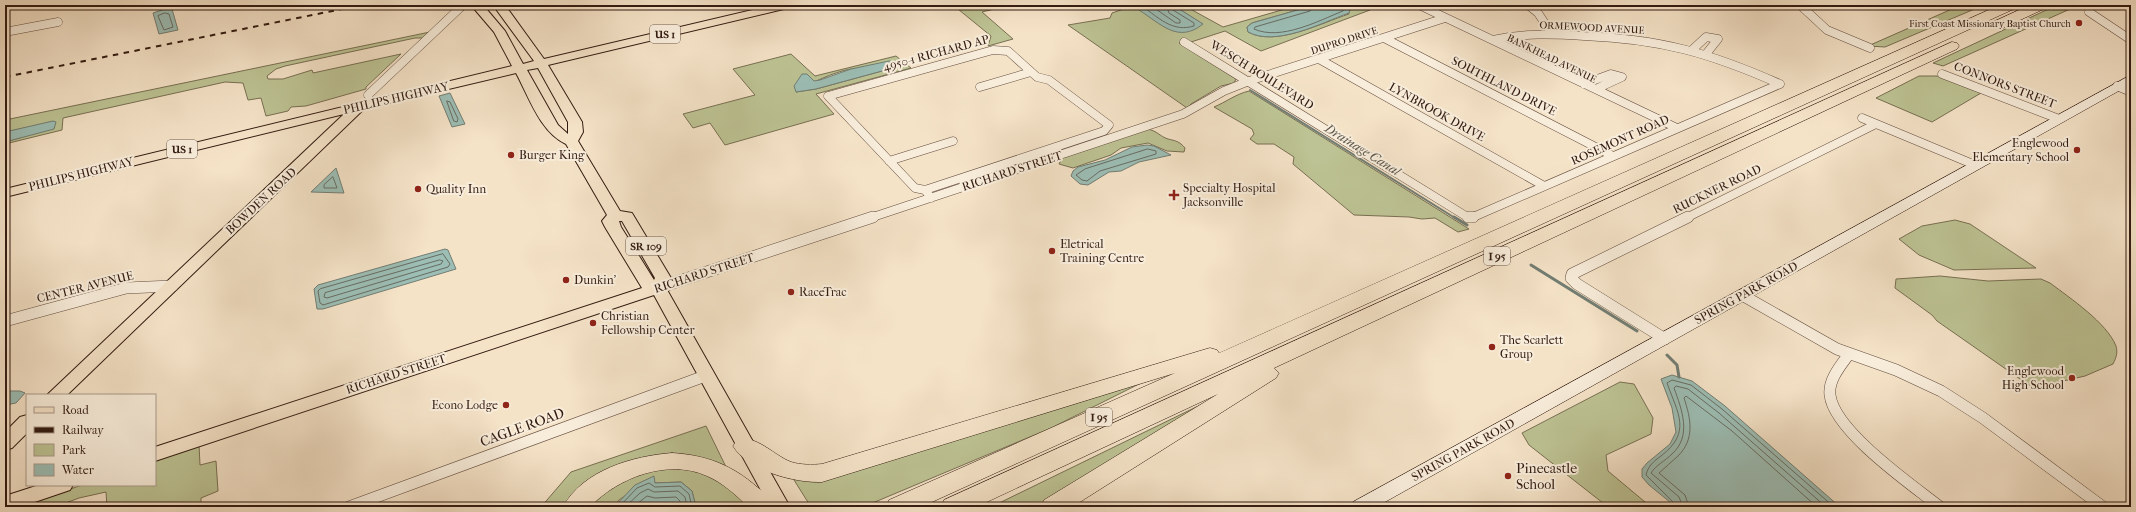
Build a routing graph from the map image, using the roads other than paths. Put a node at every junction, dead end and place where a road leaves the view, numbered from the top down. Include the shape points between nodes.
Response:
1 (463, 5) edge
2 (477, 5) edge
3 (499, 5) edge
4 (752, 5) edge
5 (788, 5) edge
6 (1419, 5) edge
7 (1528, 5) edge
8 (1800, 5) edge
9 (2011, 5) edge
10 (2041, 5) edge
11 (2089, 12) dead end
12 (1445, 18) junction
13 (58, 22) dead end
14 (5, 32) edge
15 (1552, 34) junction
16 (1384, 38) junction
17 (1493, 40) junction
18 (2131, 40) edge
19 (1184, 42) dead end
20 (1870, 48) dead end
21 (1692, 50) junction
22 (1706, 54) junction
23 (540, 59) junction
24 (1319, 59) junction
25 (518, 64) junction
26 (1031, 72) junction
27 (1942, 74) dead end
28 (2131, 79) edge
29 (1249, 81) junction
30 (1584, 84) junction
31 (1780, 84) joint
32 (2117, 86) junction
33 (980, 87) dead end
34 (1596, 89) junction
35 (2131, 92) edge
36 (364, 101) junction
37 (1862, 118) dead end
38 (2059, 118) junction
39 (1876, 124) junction
40 (1677, 128) junction
41 (571, 141) junction
42 (952, 141) dead end
43 (1613, 156) junction
44 (889, 160) junction
45 (1975, 165) junction
46 (1544, 186) junction
47 (8, 187) edge
48 (925, 190) junction
49 (931, 198) junction
50 (1470, 218) joint
51 (172, 286) junction
52 (658, 288) junction
53 (1742, 295) junction
54 (5, 321) edge
55 (1301, 326) junction
56 (1330, 334) junction
57 (1666, 339) junction
58 (1849, 354) junction
59 (705, 376) junction
60 (57, 394) edge
61 (26, 423) edge
62 (5, 443) edge
63 (745, 446) junction
64 (156, 454) edge
65 (60, 486) edge
66 (5, 504) edge
67 (348, 507) edge
68 (575, 507) edge
69 (764, 507) edge
70 (780, 507) edge
71 (898, 507) edge
72 (953, 507) edge
73 (1053, 507) edge
74 (1360, 507) edge
75 (1940, 507) edge
76 (2102, 507) edge

1 - 36 street, BOWDEN ROAD
2 - 25 main road, SR 109 via 499,32
3 - 23 main road
4 - 23 main road, PHILIPS HIGHWAY / US 1
5 - 23 main road, PHILIPS HIGHWAY / US 1
6 - 12 street, BANKHEAD AVENUE
7 - 15 street
8 - 20 street via 1827,30
9 - 55 highway, I 95
10 - 56 highway, I 95
11 - 18 street
12 - 16 street, DUPRO DRIVE
12 - 17 street, BANKHEAD AVENUE
13 - 14 street
15 - 17 street, ORMEWOOD AVENUE via 1520,35
15 - 21 street, ORMEWOOD AVENUE via 1632,38
16 - 24 street, DUPRO DRIVE
16 - 43 street, SOUTHLAND DRIVE
17 - 30 street, BANKHEAD AVENUE
19 - 29 street, WESCH BOULEVARD
21 - 22 street, ORMEWOOD AVENUE
21 - 22 street via 1706,37 1718,39
22 - 31 street, ORMEWOOD AVENUE
23 - 25 main road, PHILIPS HIGHWAY / US 1
23 - 41 main road via 575,122 576,132
24 - 29 street, DUPRO DRIVE
24 - 46 street, LYNBROOK DRIVE
25 - 36 main road, PHILIPS HIGHWAY / US 1
25 - 41 main road, SR 109 via 552,127 562,137
26 - 33 street
26 - 44 street, 4950-1 RICHARD AP via 1008,51 993,50 828,96
26 - 48 street, 4950-1 RICHARD AP via 1037,77 1049,80 1108,123 1108,129
27 - 38 street, CONNORS STREET
28 - 32 main road, SPRING PARK ROAD
29 - 49 street, RICHARD STREET via 1224,91 1183,114
29 - 50 street, WESCH BOULEVARD
30 - 34 street, BANKHEAD AVENUE
30 - 34 street via 1611,74 1622,77
31 - 40 street, ROSEMONT ROAD
32 - 35 street
32 - 38 main road, SPRING PARK ROAD
34 - 40 street, BANKHEAD AVENUE
36 - 47 main road, PHILIPS HIGHWAY / US 1
36 - 51 main road, BOWDEN ROAD
37 - 39 street
38 - 45 main road, SPRING PARK ROAD
39 - 45 street
39 - 57 street, RUCKNER ROAD via 1572,274 1571,278 1577,284
40 - 43 street, ROSEMONT ROAD
41 - 52 main road, SR 109 via 615,216 627,216 653,257 664,278
42 - 44 street
43 - 46 street, ROSEMONT ROAD
44 - 48 street, 4950-1 RICHARD AP via 915,188
45 - 53 main road, SPRING PARK ROAD
46 - 50 street, ROSEMONT ROAD
48 - 49 street, 4950-1 RICHARD AP
49 - 52 street, RICHARD STREET
51 - 54 street, CENTER AVENUE via 126,288
51 - 60 main road, BOWDEN ROAD
52 - 59 main road
52 - 64 main road, RICHARD STREET
53 - 57 main road, SPRING PARK ROAD
53 - 58 street
55 - 63 highway via 1133,380 822,473 799,474 786,470 766,461
55 - 71 highway, I 95
56 - 72 highway, I 95
56 - 73 highway
57 - 74 main road, SPRING PARK ROAD
58 - 75 street via 1837,370 1831,387 1832,404 1840,419 1868,447
58 - 76 street via 1917,379 1966,406
59 - 63 main road
59 - 67 street, CAGLE ROAD
61 - 62 main road
63 - 70 main road
65 - 66 main road
68 - 69 highway via 589,492 613,477 642,466 670,462 709,467 725,475

